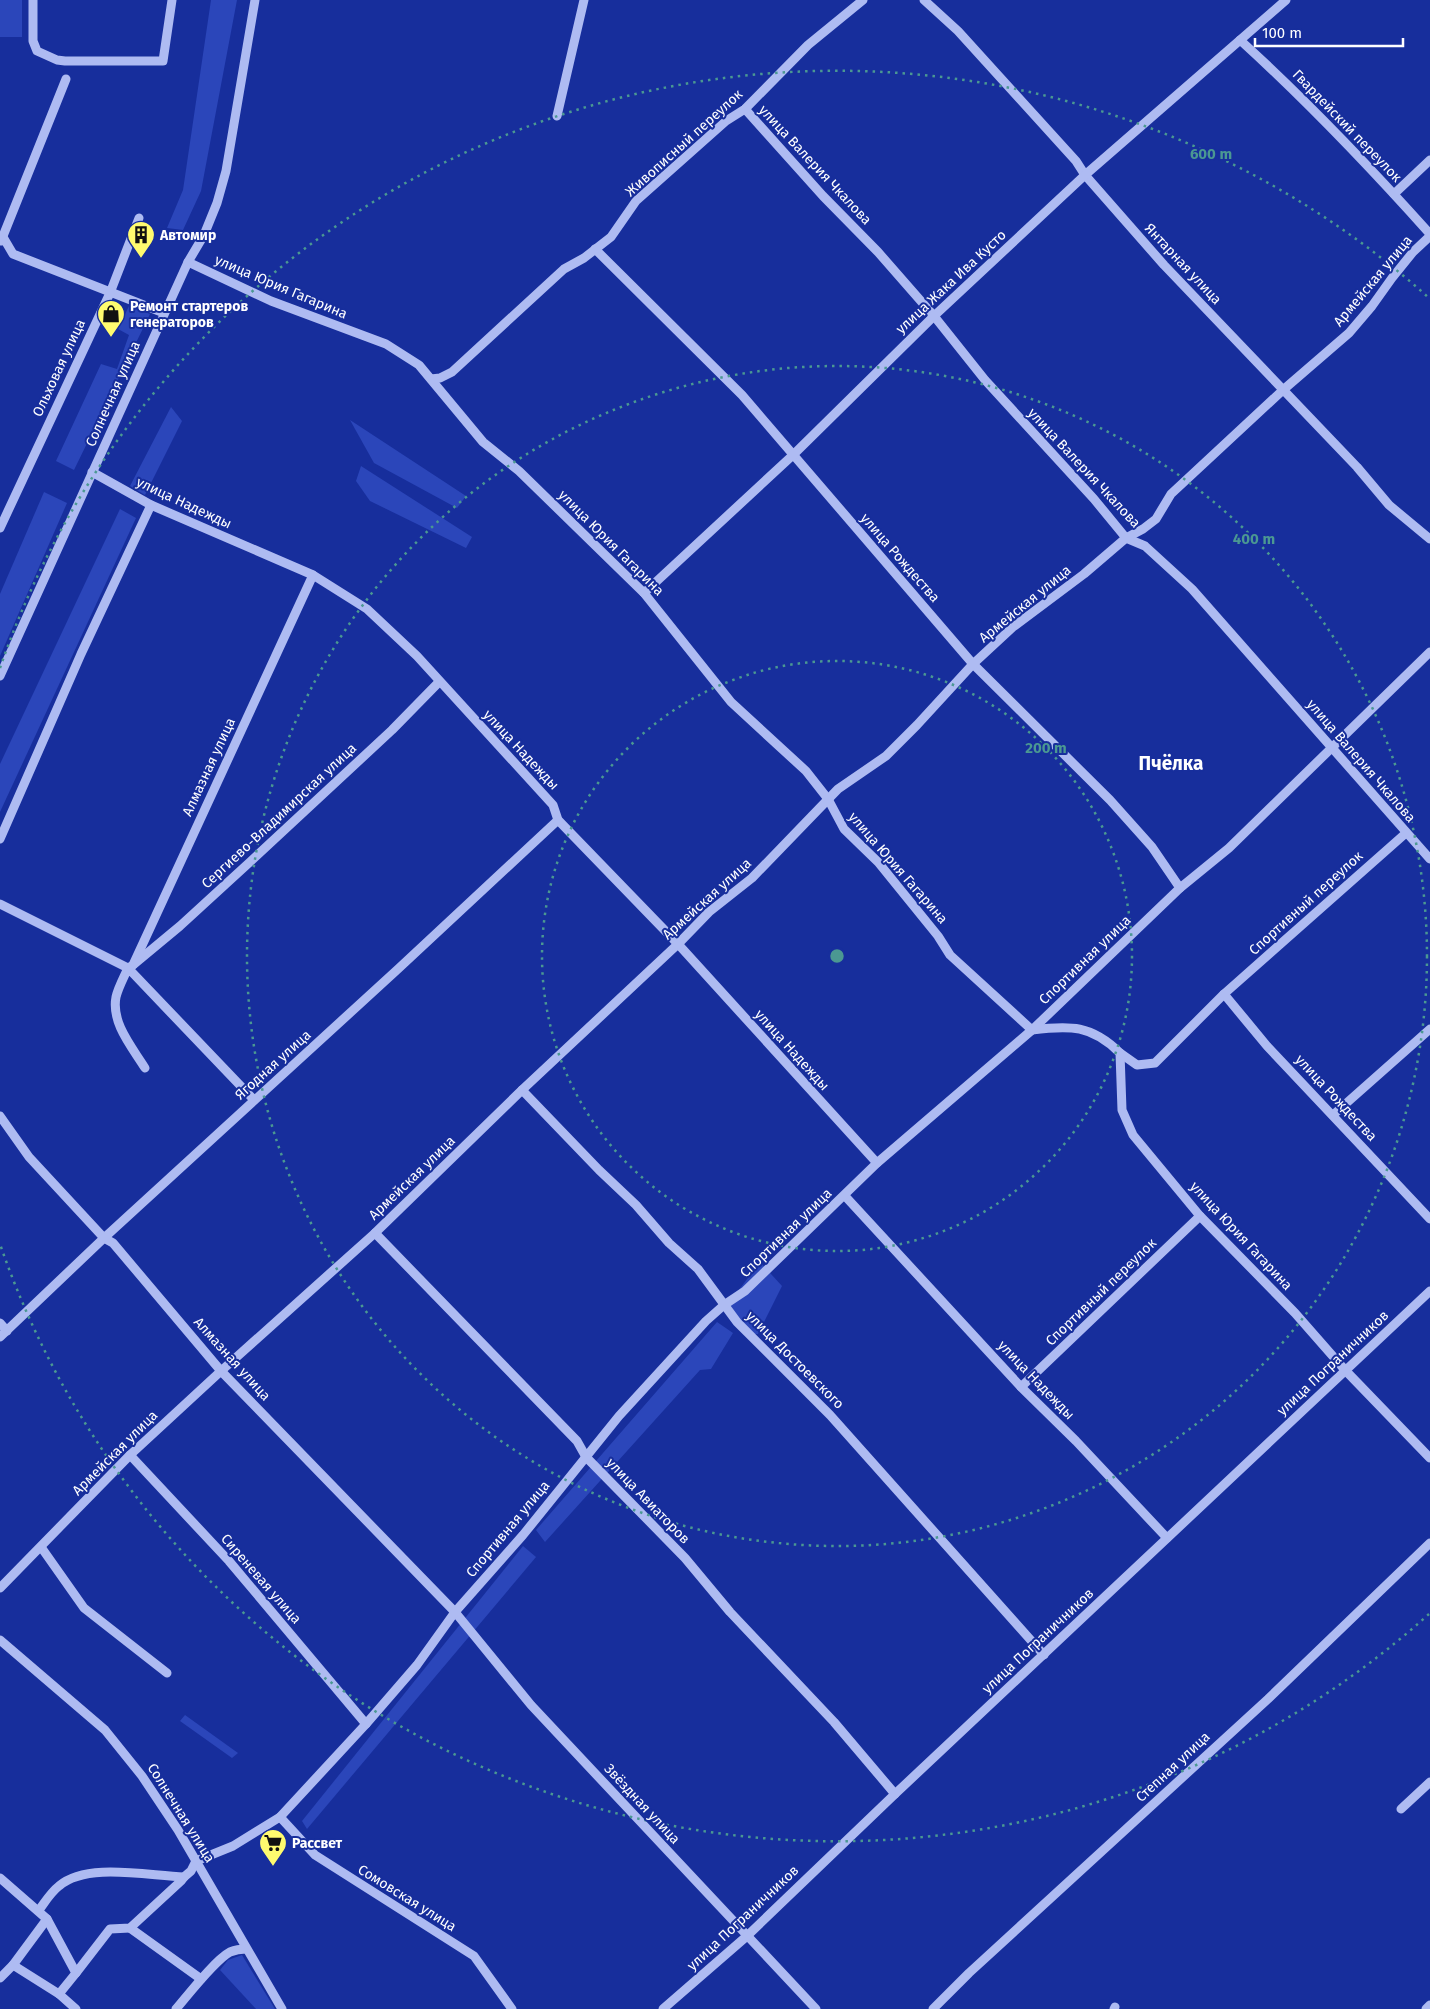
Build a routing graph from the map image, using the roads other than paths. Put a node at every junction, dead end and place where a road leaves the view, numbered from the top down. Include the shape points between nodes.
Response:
1 (33, 0) edge
2 (172, 0) edge
3 (256, 0) edge
4 (584, 0) edge
5 (863, 0) edge
6 (924, 0) edge
7 (1286, 0) edge
8 (1240, 40) junction
9 (66, 79) dead end
10 (745, 109) junction
11 (557, 116) dead end
12 (1430, 160) edge
13 (1085, 175) junction
14 (1394, 194) junction
15 (139, 218) dead end
16 (1430, 235) edge
17 (1, 240) edge
18 (595, 249) junction
19 (188, 262) junction
20 (110, 293) junction
21 (164, 313) junction
22 (934, 316) junction
23 (432, 379) junction
24 (1283, 390) junction
25 (793, 455) junction
26 (92, 472) junction
27 (151, 505) junction
28 (0, 528) edge
29 (1126, 538) junction
30 (1430, 539) edge
31 (313, 575) junction
32 (644, 593) junction
33 (1430, 652) edge
34 (973, 664) junction
35 (0, 676) edge
36 (439, 682) junction
37 (1332, 748) junction
38 (828, 799) junction
39 (558, 820) junction
40 (1406, 832) junction
41 (0, 839) edge
42 (1430, 859) edge
43 (1180, 888) junction
44 (0, 904) edge
45 (678, 944) junction
46 (130, 967) junction
47 (1224, 994) junction
48 (1430, 1029) edge
49 (1032, 1030) junction
50 (1120, 1053) junction
51 (145, 1068) dead end
52 (522, 1090) junction
53 (254, 1100) junction
54 (1333, 1115) junction
55 (0, 1116) edge
56 (877, 1163) junction
57 (845, 1196) junction
58 (1200, 1216) junction
59 (1430, 1219) edge
60 (375, 1233) junction
61 (104, 1238) junction
62 (1430, 1291) edge
63 (724, 1305) junction
64 (0, 1323) edge
65 (3, 1334) edge
66 (1345, 1370) junction
67 (221, 1371) junction
68 (1021, 1387) junction
69 (130, 1455) junction
70 (586, 1457) junction
71 (1430, 1458) edge
72 (1167, 1538) junction
73 (1430, 1543) edge
74 (41, 1547) junction
75 (0, 1588) edge
76 (455, 1612) junction
77 (0, 1640) edge
78 (1044, 1655) junction
79 (167, 1673) dead end
80 (366, 1724) junction
81 (1430, 1782) edge
82 (895, 1794) junction
83 (1401, 1810) dead end
84 (280, 1817) junction
85 (196, 1861) junction
86 (184, 1877) junction
87 (0, 1878) edge
88 (39, 1910) junction
89 (47, 1919) junction
90 (130, 1928) junction
91 (746, 1936) junction
92 (246, 1949) junction
93 (13, 1965) junction
94 (76, 1973) junction
95 (0, 1978) edge
96 (201, 1979) junction
97 (59, 1994) junction
98 (1430, 2005) edge
99 (76, 2009) edge
100 (176, 2009) edge
101 (282, 2009) edge
102 (512, 2009) edge
103 (663, 2009) edge
104 (816, 2009) edge
105 (933, 2009) edge
106 (1426, 2009) edge

1 - 2 street via 34,46 50,58 65,61 162,61
3 - 19 street, Солнечная улица via 222,187 204,235
4 - 11 street
5 - 10 street, Живописный переулок via 808,45
6 - 13 street, Янтарная улица via 958,30
7 - 8 street, улица Жака Ива Кусто
8 - 13 street, улица Жака Ива Кусто
8 - 14 street, Гвардейский переулок
9 - 17 street
10 - 18 street, Живописный переулок via 726,121 636,201 611,236
10 - 22 street, улица Валерия Чкалова
12 - 14 street
13 - 22 street, улица Жака Ива Кусто
13 - 24 street, Янтарная улица via 1164,265
14 - 16 street, Гвардейский переулок
15 - 20 street, Ольховая улица
16 - 24 street, Армейская улица via 1349,333
17 - 20 street via 14,254
18 - 23 street, Живописный переулок via 564,269 452,372
18 - 25 street, улица Рождества via 742,394
19 - 21 street, Солнечная улица
19 - 23 street, улица Юрия Гагарина via 271,301 386,344 419,365
20 - 21 street
20 - 28 street, Ольховая улица
21 - 26 street, Солнечная улица
22 - 25 street, улица Жака Ива Кусто
22 - 29 street, улица Валерия Чкалова via 986,380
23 - 32 street, улица Юрия Гагарина via 484,442 519,471
24 - 29 street, Армейская улица via 1171,494 1156,518
24 - 30 street, Янтарная улица via 1389,505
25 - 32 street, улица Жака Ива Кусто
25 - 34 street, улица Рождества
26 - 27 street, улица Надежды
26 - 35 street, Солнечная улица
27 - 31 street, улица Надежды
27 - 41 street
29 - 34 street, Армейская улица via 1013,627
29 - 37 street, улица Валерия Чкалова via 1145,546 1192,589
31 - 36 street, улица Надежды via 367,609 417,656
31 - 46 street, Алмазная улица
32 - 38 street, улица Юрия Гагарина via 731,702 806,771
33 - 37 street, Спортивная улица
34 - 38 street, Армейская улица via 886,756
34 - 43 street, улица Рождества via 1110,800 1152,848
36 - 39 street, улица Надежды via 553,805
36 - 46 street, Сергиево-Владимирская улица via 251,861
37 - 40 street, улица Валерия Чкалова
37 - 43 street, Спортивная улица via 1229,848
38 - 45 street, Армейская улица via 752,878 709,912
38 - 49 street, улица Юрия Гагарина via 844,829 878,862 950,955
39 - 45 street, улица Надежды
39 - 53 street, Ягодная улица
40 - 42 street, улица Валерия Чкалова
40 - 47 street, Спортивный переулок
43 - 49 street, Спортивная улица
44 - 46 street
45 - 52 street, Армейская улица
45 - 56 street, улица Надежды
46 - 51 street, Алмазная улица via 116,997 115,1014
46 - 53 street
47 - 50 street, Спортивный переулок via 1155,1063 1137,1064
47 - 54 street, улица Рождества
48 - 54 street
49 - 50 street via 1082,1028 1107,1040
49 - 56 street, Спортивная улица
50 - 58 street, улица Юрия Гагарина via 1122,1110 1133,1135
52 - 60 street, Армейская улица
52 - 63 street, улица Достоевского via 698,1269
53 - 61 street, Ягодная улица
54 - 59 street, улица Рождества
55 - 61 street, Алмазная улица via 28,1157
56 - 57 street, Спортивная улица
57 - 63 street, Спортивная улица via 745,1291
57 - 68 street, улица Надежды
58 - 66 street, улица Юрия Гагарина via 1295,1313
58 - 68 street, Спортивный переулок
60 - 67 street, Армейская улица
60 - 70 street, улица Авиаторов via 578,1440
61 - 65 street, Ягодная улица
61 - 67 street, Алмазная улица via 113,1244
62 - 66 street, улица Пограничников
63 - 70 street, Спортивная улица via 619,1416
63 - 78 street, улица Достоевского via 830,1415
64 - 65 street, Ягодная улица
66 - 71 street, улица Юрия Гагарина
66 - 72 street, улица Пограничников
67 - 69 street, Армейская улица
67 - 76 street, Алмазная улица
68 - 72 street, улица Надежды
69 - 74 street, Армейская улица
69 - 80 street, Сиреневая улица via 229,1561
70 - 76 street, Спортивная улица
70 - 82 street, улица Авиаторов via 685,1558
72 - 78 street, улица Пограничников
73 - 105 street, Степная улица via 1275,1692
74 - 75 street, Армейская улица
74 - 79 street via 84,1608
76 - 80 street, Спортивная улица via 417,1665
76 - 91 street, Звёздная улица via 531,1705
77 - 85 street, Солнечная улица via 105,1730 159,1800
78 - 82 street, улица Пограничников
80 - 84 street, Спортивная улица
81 - 83 street
82 - 91 street, улица Пограничников
84 - 85 street, Спортивная улица via 233,1846
84 - 102 street, Сомовская улица via 315,1855 474,1956
85 - 86 street via 191,1872
85 - 92 street, Солнечная улица
86 - 88 street via 118,1872 79,1875 59,1886
86 - 90 street
87 - 88 street
88 - 89 street
89 - 93 street
89 - 94 street
90 - 94 street via 110,1929
90 - 96 street
91 - 103 street, улица Пограничников
91 - 104 street, Звёздная улица
92 - 96 street via 232,1951
92 - 101 street, Солнечная улица
93 - 95 street
93 - 97 street
94 - 97 street
96 - 100 street
97 - 99 street
98 - 106 street

